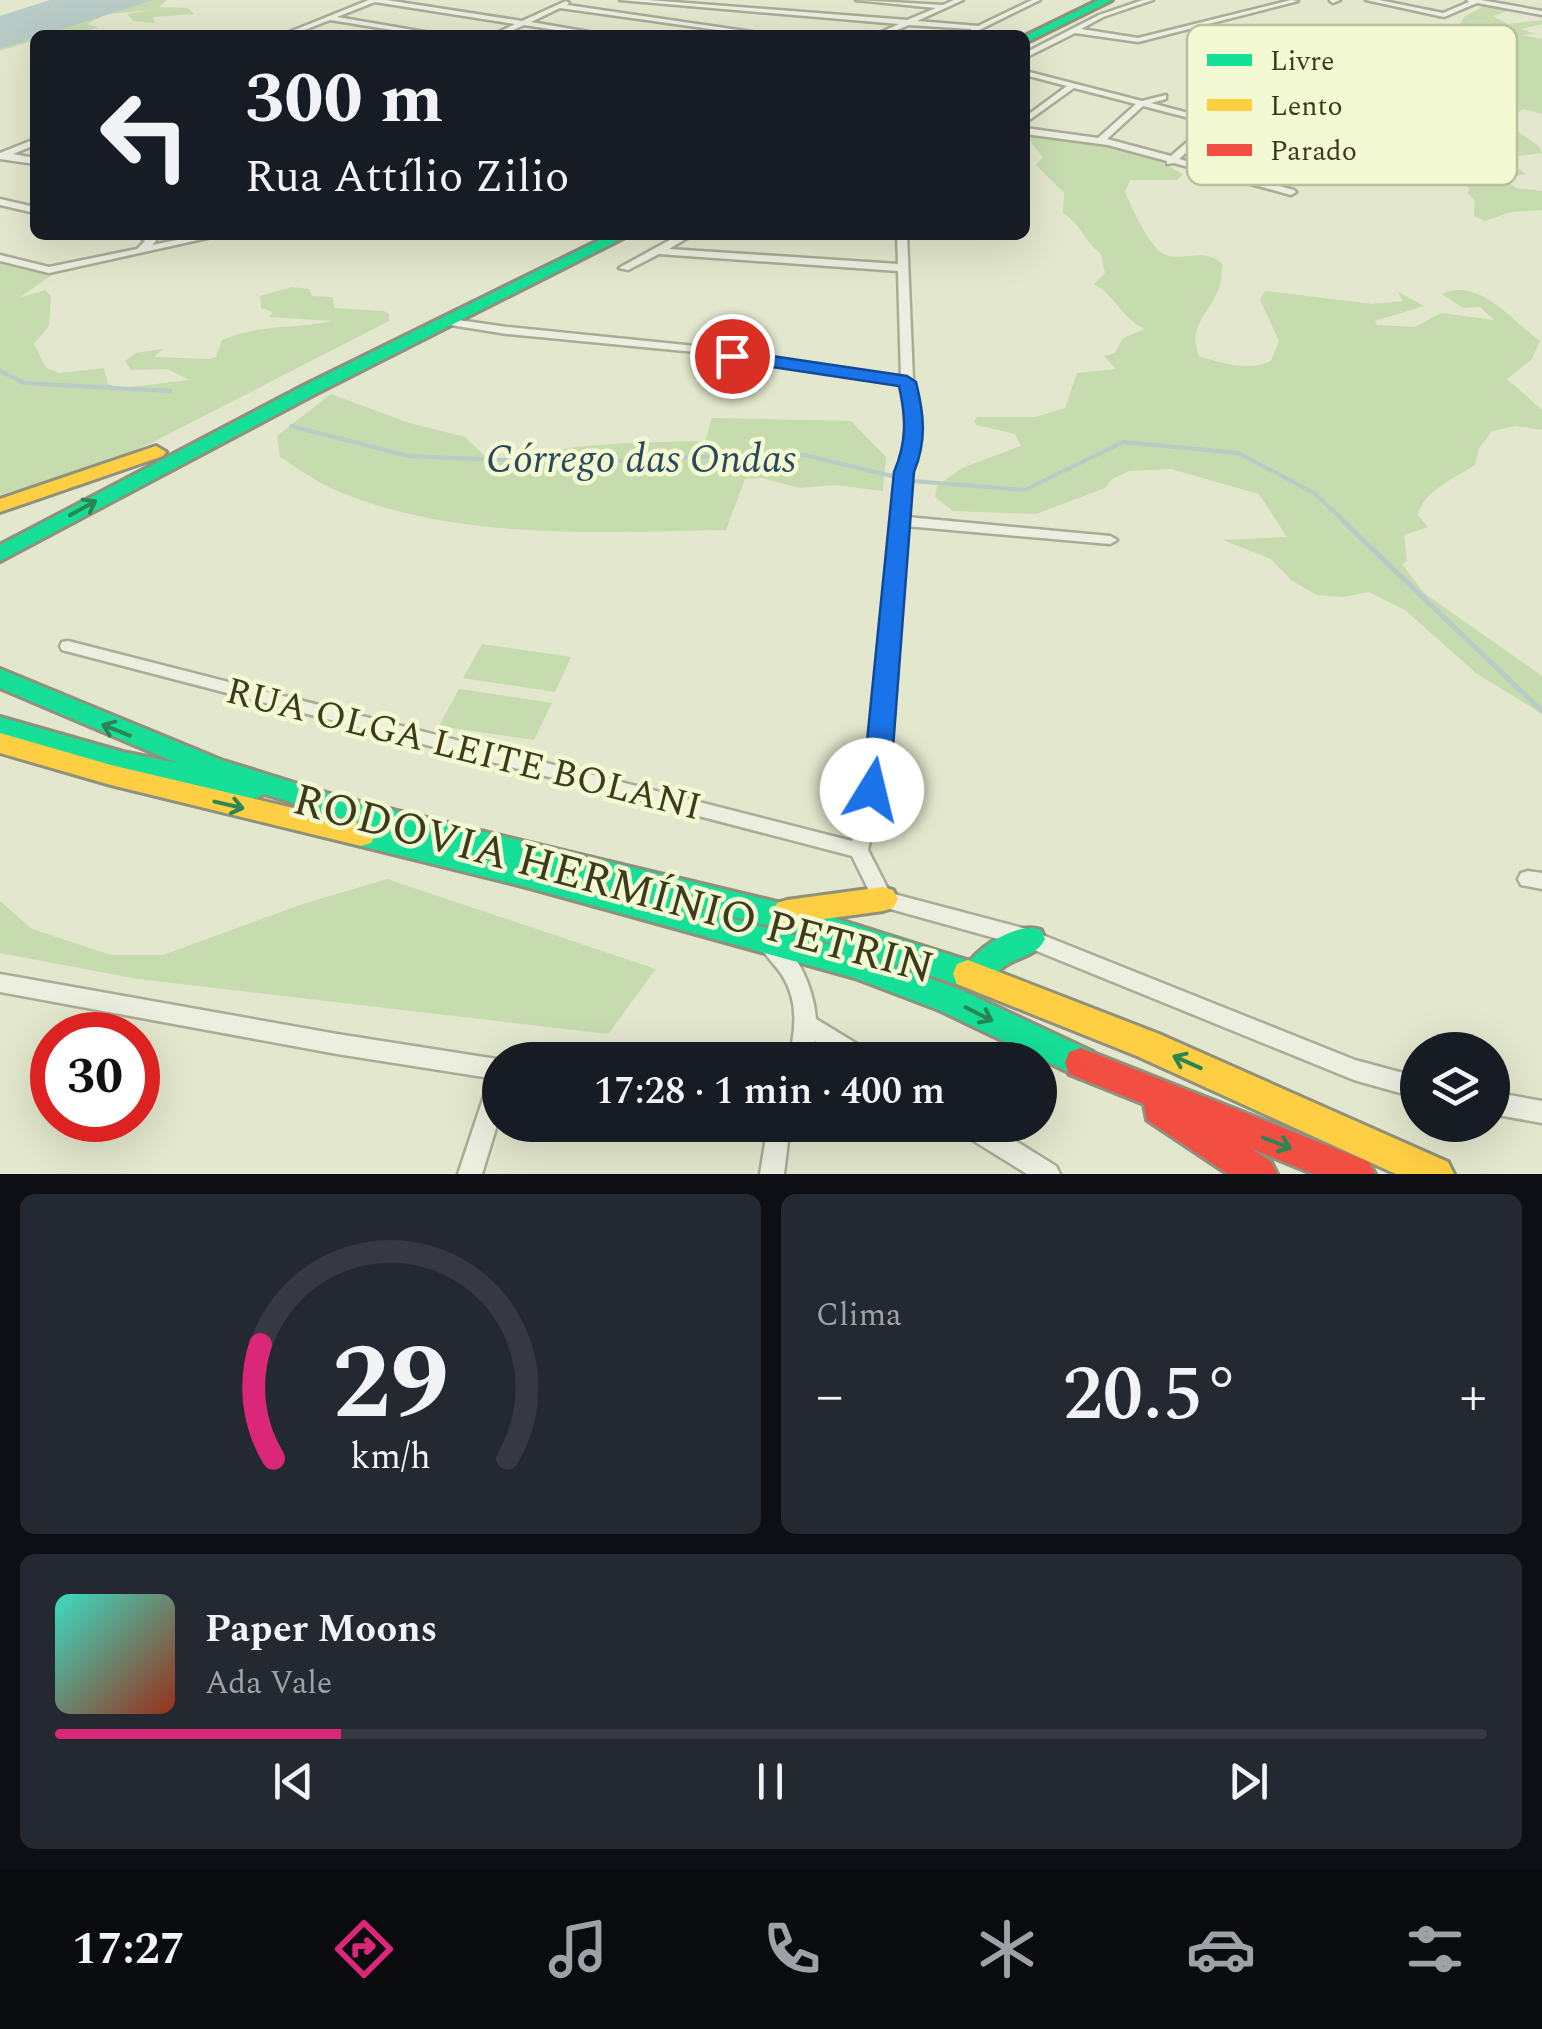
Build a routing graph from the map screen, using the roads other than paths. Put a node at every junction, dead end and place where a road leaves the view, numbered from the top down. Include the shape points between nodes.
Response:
1 (374, 0) edge
2 (572, 0) edge
3 (623, 0) edge
4 (859, 0) edge
5 (960, 0) edge
6 (1038, 0) edge
7 (1095, 0) edge
8 (1108, 0) edge
9 (1150, 0) edge
10 (1295, 0) edge
11 (1369, 0) edge
12 (1473, 0) edge
13 (639, 1) edge
14 (702, 3) edge
15 (559, 6) junction
16 (946, 6) junction
17 (1542, 13) edge
18 (783, 14) junction
19 (328, 18) junction
20 (776, 22) dead end
21 (908, 22) junction
22 (522, 24) junction
23 (1198, 25) edge
24 (1070, 27) junction
25 (978, 28) junction
26 (1187, 28) edge
27 (298, 30) edge
28 (406, 30) edge
29 (509, 30) edge
30 (566, 30) edge
31 (733, 30) edge
32 (890, 30) edge
33 (974, 30) edge
34 (1026, 30) edge
35 (1030, 41) edge
36 (1030, 53) edge
37 (1030, 74) edge
38 (1073, 85) junction
39 (1163, 96) dead end
40 (1141, 104) junction
41 (1187, 115) edge
42 (1030, 118) edge
43 (1030, 132) edge
44 (1100, 140) junction
45 (30, 144) edge
46 (1187, 147) edge
47 (2, 156) edge
48 (30, 160) edge
49 (1170, 162) junction
50 (1187, 166) edge
51 (1266, 185) edge
52 (1291, 192) dead end
53 (0, 202) edge
54 (30, 209) edge
55 (151, 240) edge
56 (179, 240) edge
57 (196, 240) edge
58 (598, 240) edge
59 (678, 240) edge
60 (902, 240) edge
61 (188, 242) junction
62 (660, 250) junction
63 (139, 252) junction
64 (0, 258) edge
65 (624, 268) dead end
66 (904, 268) junction
67 (444, 321) junction
68 (907, 382) junction
69 (161, 457) junction
70 (0, 506) edge
71 (902, 521) junction
72 (1110, 540) dead end
73 (0, 554) edge
74 (68, 646) dead end
75 (0, 678) edge
76 (0, 726) edge
77 (0, 743) edge
78 (340, 808) junction
79 (860, 850) junction
80 (882, 899) junction
81 (768, 914) junction
82 (1030, 939) junction
83 (768, 943) junction
84 (976, 977) junction
85 (0, 983) edge
86 (807, 1025) junction
87 (803, 1042) edge
88 (835, 1042) edge
89 (482, 1066) edge
90 (1123, 1083) junction
91 (1400, 1083) edge
92 (1510, 1106) edge
93 (1542, 1112) edge
94 (1341, 1130) junction
95 (482, 1136) edge
96 (777, 1142) edge
97 (996, 1142) edge
98 (470, 1174) edge
99 (772, 1174) edge
100 (1048, 1174) edge
101 (1259, 1174) edge
102 (1357, 1174) edge
103 (1436, 1174) edge
104 (1454, 1174) edge

1 - 19 street
1 - 22 street
2 - 15 street
3 - 13 street
4 - 16 street
5 - 16 street
6 - 25 street
7 - 34 main road
8 - 24 main road
9 - 24 street
10 - 23 street
11 - 12 street via 1444,15
12 - 17 street
13 - 14 street
14 - 18 street
15 - 22 street
15 - 31 street
16 - 21 street
18 - 20 street
18 - 21 street
19 - 27 street
19 - 28 street
21 - 25 street
21 - 32 street
22 - 29 street
22 - 30 street
24 - 26 street via 1139,40
24 - 35 main road
24 - 36 street
25 - 33 street
37 - 38 street
38 - 40 street
38 - 42 street
39 - 40 street
40 - 41 street
40 - 44 street
43 - 44 street
44 - 49 street
45 - 47 street
46 - 49 street
47 - 48 street
49 - 50 street
51 - 52 street
53 - 54 street
55 - 63 street
56 - 61 street
57 - 61 street
58 - 67 main road
58 - 69 main road
59 - 62 street
60 - 66 street
61 - 63 street
62 - 65 street
62 - 66 street
63 - 64 street via 49,270
66 - 68 street
67 - 68 street via 550,338 698,349
67 - 69 main road via 225,432
68 - 71 street via 915,418
69 - 70 main road
73 -> 69 main road
71 - 72 street
71 - 79 street via 878,761
74 - 79 street, RUA OLGA LEITE BOLANI
78 -> 75 main road via 212,767
76 - 78 main road, RODOVIA HERMÍNIO PETRIN via 124,762
77 -> 83 main road, RODOVIA HERMÍNIO PETRIN
78 - 81 main road, RODOVIA HERMÍNIO PETRIN
79 - 80 street
80 - 81 main road
80 - 82 street
81 - 84 main road, RODOVIA HERMÍNIO PETRIN
82 - 84 main road via 991,958
82 - 91 street
83 - 86 street via 791,966
83 -> 90 main road, RODOVIA HERMÍNIO PETRIN via 857,964 950,1000
94 -> 84 main road, RODOVIA HERMÍNIO PETRIN
85 - 89 street
86 - 87 street
86 - 88 street
90 - 101 main road
90 -> 102 main road, RODOVIA HERMÍNIO PETRIN
92 - 93 street
94 - 103 main road, RODOVIA HERMÍNIO PETRIN
94 - 104 main road
95 - 98 street
96 - 99 street
97 - 100 street

